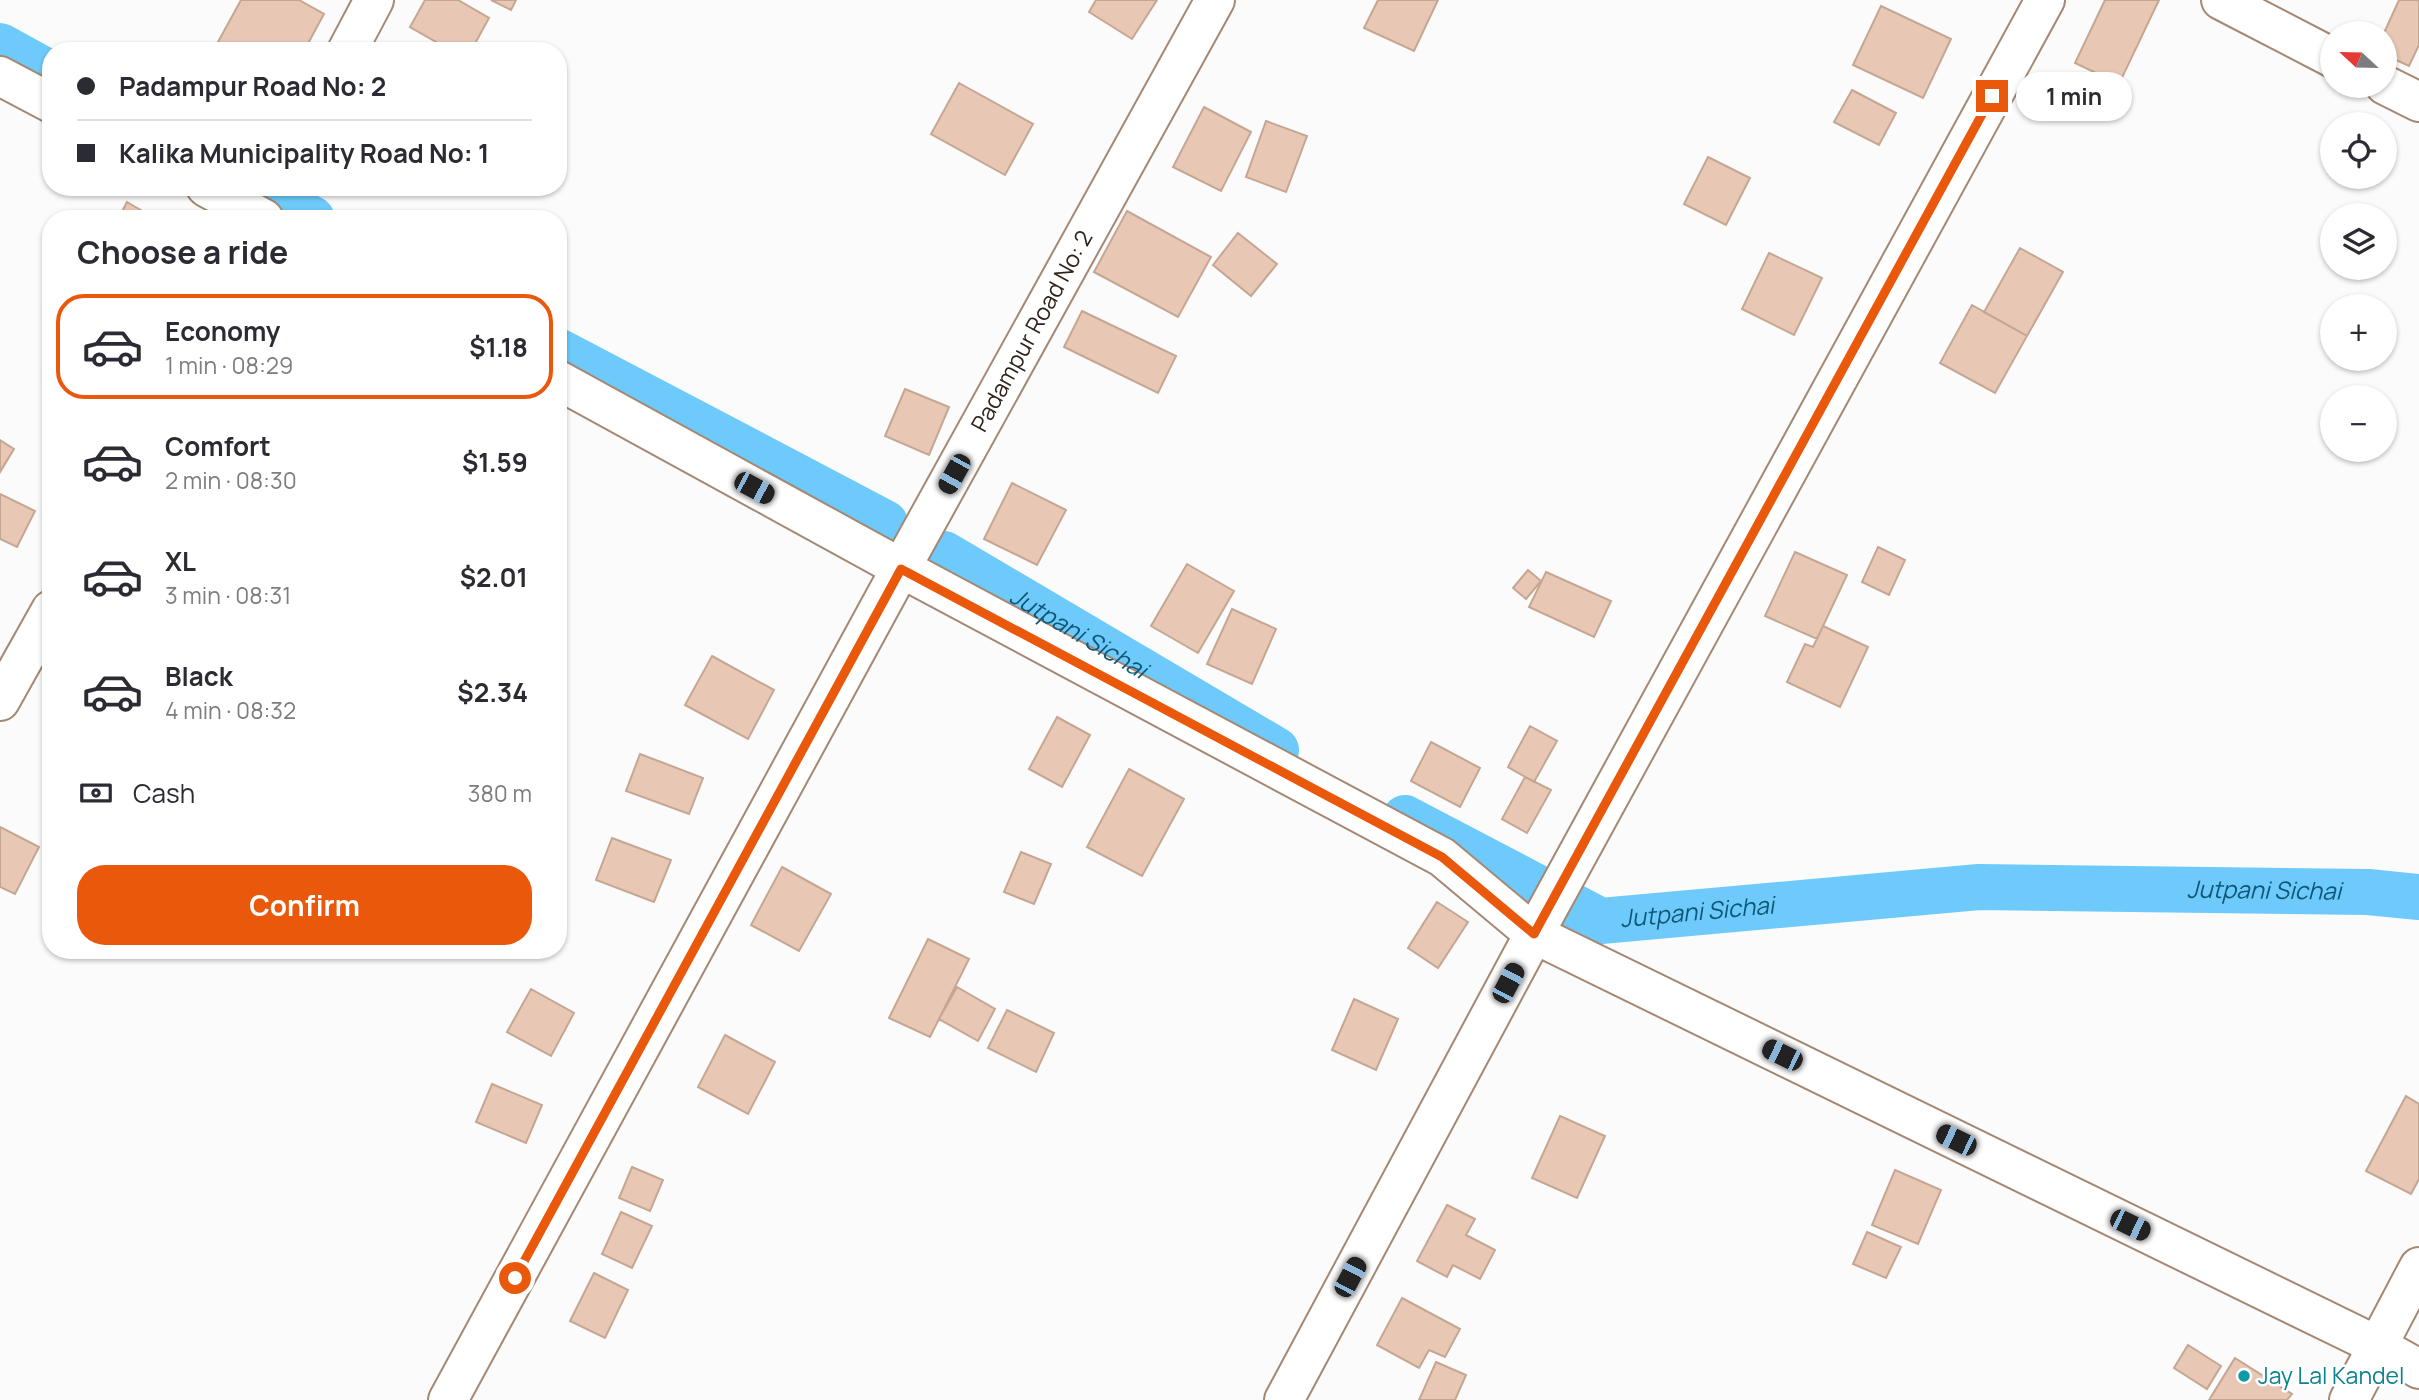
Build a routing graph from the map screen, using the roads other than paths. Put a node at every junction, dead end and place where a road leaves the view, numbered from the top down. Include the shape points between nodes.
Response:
1 (374, 0) edge
2 (1215, 0) edge
3 (2045, 0) edge
4 (2221, 0) edge
5 (352, 42) edge
6 (2320, 51) edge
7 (0, 76) edge
8 (2398, 92) edge
9 (42, 98) edge
10 (2419, 102) edge
11 (223, 196) edge
12 (248, 210) edge
13 (567, 385) edge
14 (901, 569) junction
15 (42, 626) edge
16 (0, 701) edge
17 (1534, 934) junction
18 (2419, 1267) edge
19 (2378, 1346) junction
20 (2419, 1369) edge
21 (448, 1400) edge
22 (1284, 1400) edge
23 (2349, 1400) edge

1 - 5 street
2 - 14 street, Padampur Road No: 2
3 - 17 street
4 - 6 street
7 - 9 street
8 - 10 street
11 - 12 street
13 - 14 street
14 - 17 street via 1442,857
14 - 21 street, Padampur Road No: 2
15 - 16 street
17 - 19 street
17 - 22 street
18 - 19 street
19 - 20 street
19 - 23 street

